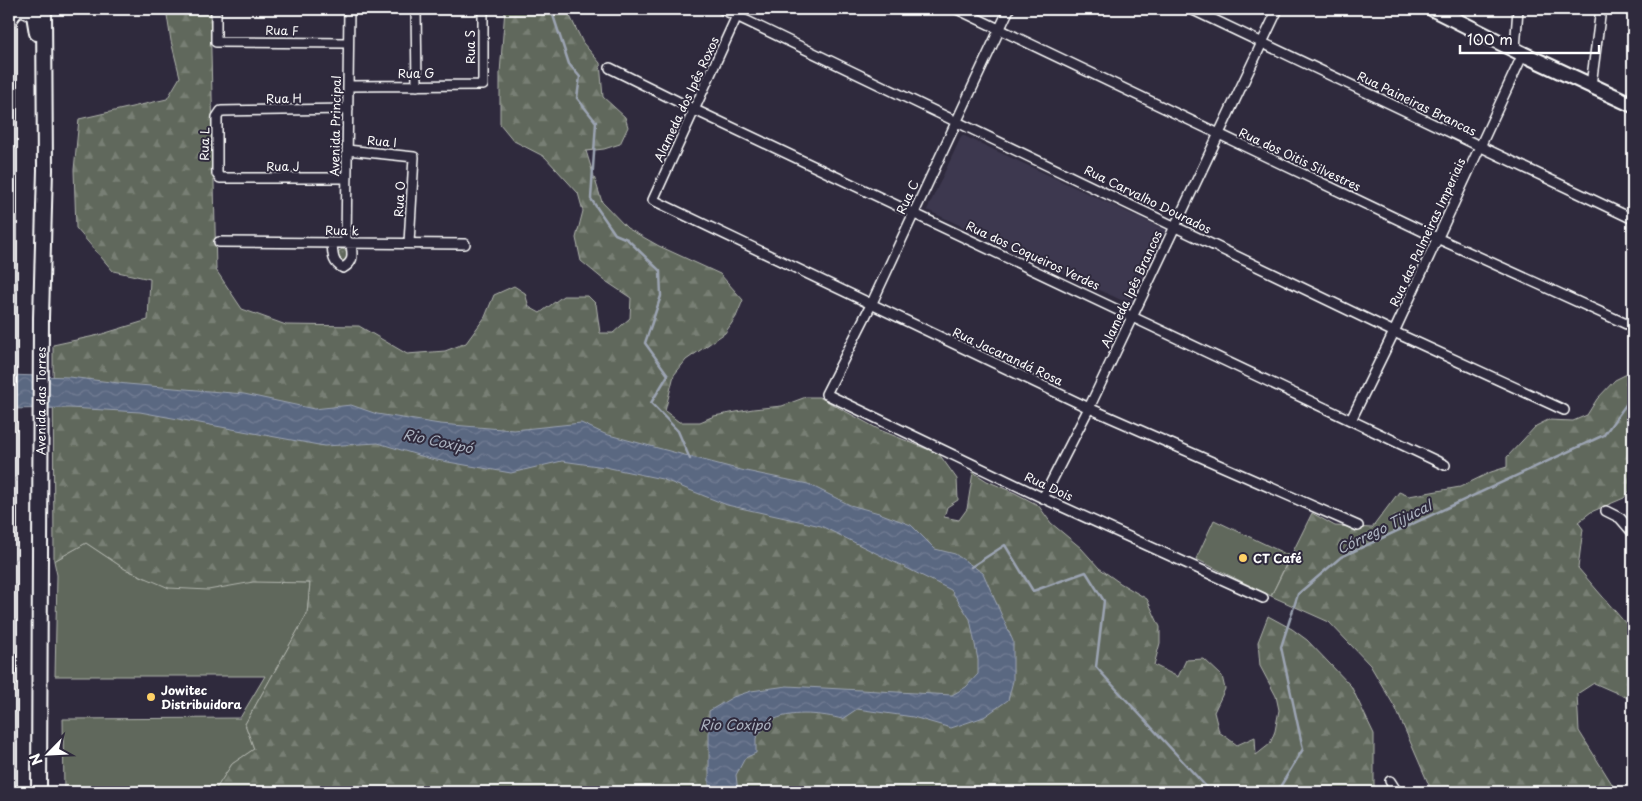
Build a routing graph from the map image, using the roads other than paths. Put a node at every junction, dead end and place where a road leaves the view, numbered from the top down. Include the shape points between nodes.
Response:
1 (44, 9) edge
2 (216, 9) edge
3 (349, 9) edge
4 (416, 9) edge
5 (483, 9) edge
6 (722, 9) edge
7 (958, 9) edge
8 (1008, 9) edge
9 (1191, 9) edge
10 (1278, 9) edge
11 (1518, 9) edge
12 (1601, 9) edge
13 (1440, 10) edge
14 (739, 12) edge
15 (9, 20) edge
16 (999, 28) junction
17 (1263, 42) junction
18 (348, 43) junction
19 (1519, 51) junction
20 (610, 68) dead end
21 (483, 85) joint
22 (1591, 85) junction
23 (348, 86) junction
24 (416, 86) junction
25 (1633, 105) edge
26 (348, 109) junction
27 (695, 110) junction
28 (221, 111) joint
29 (956, 120) junction
30 (1220, 134) junction
31 (1480, 147) junction
32 (347, 150) junction
33 (414, 157) joint
34 (45, 170) junction
35 (9, 175) edge
36 (220, 178) joint
37 (347, 178) junction
38 (9, 179) edge
39 (653, 200) joint
40 (913, 213) junction
41 (1633, 219) edge
42 (1175, 226) junction
43 (1437, 238) junction
44 (220, 242) dead end
45 (332, 243) junction
46 (349, 243) junction
47 (410, 244) junction
48 (465, 244) dead end
49 (871, 305) junction
50 (10, 315) edge
51 (1132, 316) junction
52 (1633, 327) edge
53 (1394, 332) junction
54 (826, 394) joint
55 (1089, 408) junction
56 (1564, 410) dead end
57 (1351, 420) junction
58 (10, 458) edge
59 (1444, 465) dead end
60 (1044, 498) junction
61 (1606, 511) dead end
62 (1358, 526) dead end
63 (1633, 533) edge
64 (1263, 598) dead end
65 (1390, 781) dead end
66 (10, 792) edge
67 (39, 792) edge
68 (1397, 792) edge

1 - 34 main road, Avenida das Torres
2 - 18 street, Rua F via 216,42
3 - 18 street, Avenida Principal
4 - 24 street
5 - 21 street, Rua S
6 - 14 street, Rua Carvalho Dourados
7 - 16 street, Rua dos Oitis Silvestres
8 - 16 street, Rua C
9 - 17 street, Rua Paineiras Brancas
10 - 17 street, Alameda Ipês Brancos
11 - 19 street
12 - 22 street
13 - 19 main road
14 - 27 street, Alameda dos Ipês Roxos
14 - 29 street, Rua Carvalho Dourados
15 - 34 main road via 13,12 27,10 34,15 37,26 38,111
15 - 38 main road
16 - 29 street, Rua C
16 - 30 street, Rua dos Oitis Silvestres
17 - 30 street, Alameda Ipês Brancos
17 - 31 street, Rua Paineiras Brancas
18 - 23 street, Avenida Principal
19 - 22 main road
19 - 31 street, Rua das Palmeiras Imperiais
20 - 27 street, Rua dos Coqueiros Verdes
21 - 24 street, Rua G
22 - 25 main road
23 - 24 street, Rua G
23 - 26 street, Avenida Principal
26 - 28 street, Rua H
26 - 32 street, Avenida Principal
27 - 39 street, Alameda dos Ipês Roxos
27 - 40 street, Rua dos Coqueiros Verdes
28 - 36 street, Rua L via 217,116 217,174
29 - 40 street, Rua C
29 - 42 street, Rua Carvalho Dourados
30 - 42 street, Alameda Ipês Brancos
30 - 43 street, Rua dos Oitis Silvestres
31 - 41 street, Rua Paineiras Brancas
31 - 43 street, Rua das Palmeiras Imperiais
32 - 33 street, Rua I
32 - 37 street, Avenida Principal
33 - 47 street, Rua O
34 - 67 main road, Avenida das Torres via 41,318
35 - 38 street
36 - 37 street, Rua J
37 - 46 street, Avenida Principal
38 - 50 main road
39 - 49 street, Rua Jacarandá Rosa
40 - 49 street, Rua C
40 - 51 street, Rua dos Coqueiros Verdes
42 - 51 street, Alameda Ipês Brancos
42 - 53 street, Rua Carvalho Dourados
43 - 52 street, Rua dos Oitis Silvestres
43 - 53 street, Rua das Palmeiras Imperiais
44 - 45 street, Rua k
45 - 46 street, Rua k
45 - 46 street, Avenida Principal via 334,260 343,268 352,260
46 - 47 street, Rua k
47 - 48 street, Rua k
49 - 54 street, Rua C
49 - 55 street, Rua Jacarandá Rosa
50 - 58 main road
51 - 55 street, Alameda Ipês Brancos
51 - 57 street, Rua dos Coqueiros Verdes
53 - 56 street, Rua Carvalho Dourados
53 - 57 street, Rua das Palmeiras Imperiais
54 - 60 street, Rua Dois
55 - 60 street, Alameda Ipês Brancos
55 - 62 street, Rua Jacarandá Rosa
57 - 59 street, Rua dos Coqueiros Verdes
58 - 66 main road
60 - 64 street, Rua Dois
61 - 63 street via 1620,518
65 - 68 street

